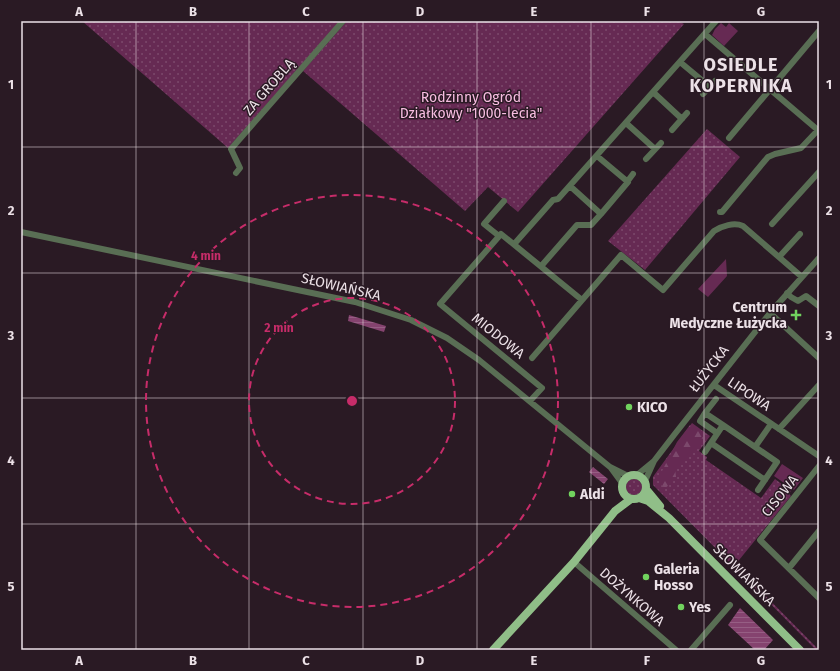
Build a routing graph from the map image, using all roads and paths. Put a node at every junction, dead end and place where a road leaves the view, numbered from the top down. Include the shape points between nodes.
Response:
1 (343, 21) edge
2 (716, 21) edge
3 (704, 34) junction
4 (818, 34) edge
5 (680, 62) junction
6 (715, 81) dead end
7 (710, 87) junction
8 (770, 89) junction
9 (653, 92) junction
10 (704, 94) dead end
11 (687, 113) dead end
12 (682, 118) junction
13 (626, 123) junction
14 (672, 130) dead end
15 (819, 130) edge
16 (729, 138) dead end
17 (661, 143) dead end
18 (655, 149) junction
19 (597, 156) junction
20 (646, 159) dead end
21 (819, 172) edge
22 (236, 173) dead end
23 (633, 174) dead end
24 (627, 182) junction
25 (570, 186) junction
26 (504, 201) dead end
27 (720, 212) dead end
28 (602, 214) junction
29 (772, 224) dead end
30 (21, 232) edge
31 (800, 234) dead end
32 (499, 236) junction
33 (516, 242) dead end
34 (779, 257) junction
35 (819, 258) edge
36 (543, 264) dead end
37 (802, 277) junction
38 (786, 293) junction
39 (582, 300) junction
40 (819, 306) edge
41 (770, 313) junction
42 (532, 358) dead end
43 (819, 358) edge
44 (714, 384) junction
45 (819, 385) edge
46 (716, 399) dead end
47 (530, 401) junction
48 (705, 413) junction
49 (771, 424) junction
50 (723, 425) junction
51 (779, 429) junction
52 (717, 433) junction
53 (711, 443) junction
54 (755, 447) junction
55 (705, 452) dead end
56 (819, 456) edge
57 (654, 461) junction
58 (819, 466) edge
59 (610, 467) junction
60 (637, 475) junction
61 (628, 476) junction
62 (765, 480) junction
63 (622, 483) junction
64 (646, 485) junction
65 (758, 490) dead end
66 (623, 492) junction
67 (639, 498) junction
68 (631, 499) junction
69 (615, 511) junction
70 (669, 518) junction
71 (819, 531) edge
72 (574, 562) junction
73 (789, 568) junction
74 (819, 598) edge
75 (730, 605) dead end
76 (493, 650) edge
77 (676, 650) edge
78 (691, 650) edge
79 (800, 650) edge

1 - 22 street, ZA GROBLĄ via 231,148 240,168
2 - 3 street
3 - 5 street
3 - 8 street
4 - 8 street
5 - 7 street
5 - 9 street
6 - 7 street
7 - 10 street
8 - 15 street
8 - 16 street
9 - 12 street
9 - 13 street
11 - 12 street
12 - 14 street
13 - 18 street
13 - 19 street
15 - 27 street via 801,148 768,157
17 - 18 street
18 - 20 street
19 - 24 street
19 - 25 street
21 - 29 street
23 - 24 street
24 - 28 street
25 - 28 street
25 - 33 street via 558,199 553,200
26 - 32 street via 484,224
28 - 36 street via 591,225 577,225
30 - 47 street, SŁOWIAŃSKA via 380,309 411,320 452,341
31 - 34 street
32 - 39 street via 501,234
32 - 47 street, MIODOWA via 440,304 542,388
34 - 37 street
34 - 39 street via 743,226 735,224 714,231 663,290 621,255
35 - 37 street, ŁUŻYCKA
37 - 38 street, ŁUŻYCKA
38 - 40 street via 798,301 806,296
38 - 41 street, ŁUŻYCKA
39 - 42 street
41 - 43 street
41 - 44 street, ŁUŻYCKA
44 - 49 street, LIPOWA
44 - 57 street, ŁUŻYCKA
45 - 51 street
46 - 48 street, LIPOWA
47 - 59 street, SŁOWIAŃSKA
48 - 50 street
48 - 52 street via 700,421
49 - 51 street, LIPOWA
49 - 54 street, LIPOWA
50 - 52 street
50 - 54 street
51 - 56 street, LIPOWA
52 - 53 street
53 - 55 street
53 - 62 street
54 - 62 street via 777,462
57 - 60 street, ŁUŻYCKA
57 - 64 street, ŁUŻYCKA
58 - 73 street, CISOWA via 760,540
59 - 61 street, SŁOWIAŃSKA
59 - 63 street, SŁOWIAŃSKA
60 - 61 main road
60 - 64 main road
61 - 63 main road
62 - 65 street
63 - 66 main road
64 - 67 main road via 644,494
64 - 70 main road, SŁOWIAŃSKA
66 - 68 main road
66 - 69 main road
67 - 68 main road
67 - 70 main road, SŁOWIAŃSKA via 648,501
68 - 69 main road
69 - 72 main road
70 - 79 main road, SŁOWIAŃSKA
71 - 73 street
72 - 76 main road
72 - 77 street, DOŻYNKOWA
73 - 74 street
75 - 78 street

